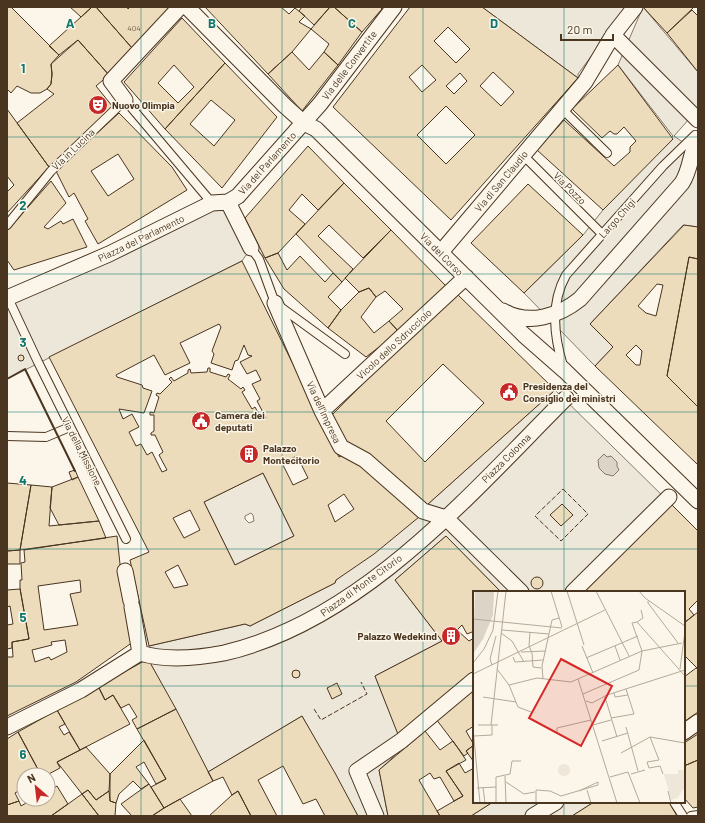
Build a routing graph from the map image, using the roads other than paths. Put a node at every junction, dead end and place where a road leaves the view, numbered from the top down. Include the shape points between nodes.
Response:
1 (180, 7) edge
2 (187, 7) edge
3 (394, 7) edge
4 (634, 7) edge
5 (613, 35) junction
6 (125, 100) junction
7 (562, 109) junction
8 (698, 120) edge
9 (304, 123) junction
10 (698, 133) edge
11 (698, 138) edge
12 (607, 153) dead end
13 (523, 155) junction
14 (694, 174) edge
15 (228, 202) junction
16 (212, 203) junction
17 (7, 225) edge
18 (602, 234) junction
19 (251, 248) joint
20 (441, 252) junction
21 (466, 277) junction
22 (7, 298) edge
23 (275, 303) junction
24 (497, 307) junction
25 (555, 314) junction
26 (345, 354) dead end
27 (38, 362) joint
28 (565, 371) junction
29 (566, 398) dead end
30 (322, 411) junction
31 (70, 427) junction
32 (7, 436) edge
33 (669, 497) dead end
34 (698, 501) edge
35 (446, 518) junction
36 (429, 532) joint
37 (126, 539) dead end
38 (125, 571) dead end
39 (520, 591) edge
40 (574, 591) edge
41 (144, 654) junction
42 (473, 681) edge
43 (698, 722) edge
44 (7, 727) edge
45 (685, 731) edge
46 (554, 803) edge
47 (675, 803) edge
48 (698, 815) edge
49 (376, 816) edge
50 (533, 816) edge
51 (684, 816) edge
52 (691, 816) edge

1 - 6 street via 111,81
2 - 9 street, Via del Corso
3 - 9 street, Via delle Convertite
4 - 5 street, Via di San Claudio
5 - 7 street, Via di San Claudio via 585,82
5 - 8 street
6 - 16 lane
6 - 17 lane, Via in Lucina via 51,171
7 - 12 lane
7 - 13 street, Via di San Claudio
9 - 15 street, Via del Parlamento via 238,196
9 - 20 street, Via del Corso via 316,129
10 - 18 lane, Largo Chigi via 663,166
11 - 14 street via 691,156
13 - 18 lane, Via Pozzo
13 - 20 street, Via di San Claudio
14 - 25 street via 682,184 591,289 574,304
15 - 16 street, Piazza del Parlamento
15 - 19 street
16 - 22 street, Piazza del Parlamento via 109,254
18 - 25 lane, Largo Chigi via 566,275 558,295
19 - 23 lane, Via dell'Impresa via 259,258
20 - 21 street, Via del Corso
21 - 24 street, Via del Corso
21 - 30 street, Vicolo dello Sdrucciolo
22 - 27 lane, Piazza del Parlamento
23 - 26 lane
23 - 30 street, Via dell'Impresa
24 - 25 street via 522,318
24 - 28 street, Via del Corso
25 - 28 lane, Largo Chigi via 556,337
27 - 31 lane, Via della Missione
28 - 34 street, Via del Corso
29 - 35 street, Piazza Colonna
30 - 35 street, Via dell'Impresa via 341,447 365,460 423,511
31 - 32 lane via 46,438
31 - 37 lane, Via della Missione
33 - 40 street
35 - 36 street, Piazza Colonna
35 - 39 street
36 - 41 street, Piazza di Monte Citorio via 377,576 333,607 298,627 243,648 219,654 194,657
38 - 41 street
41 - 44 street via 81,690
42 - 49 street via 401,741 357,771
43 - 45 street
46 - 50 street
47 - 51 lane
48 - 52 lane

